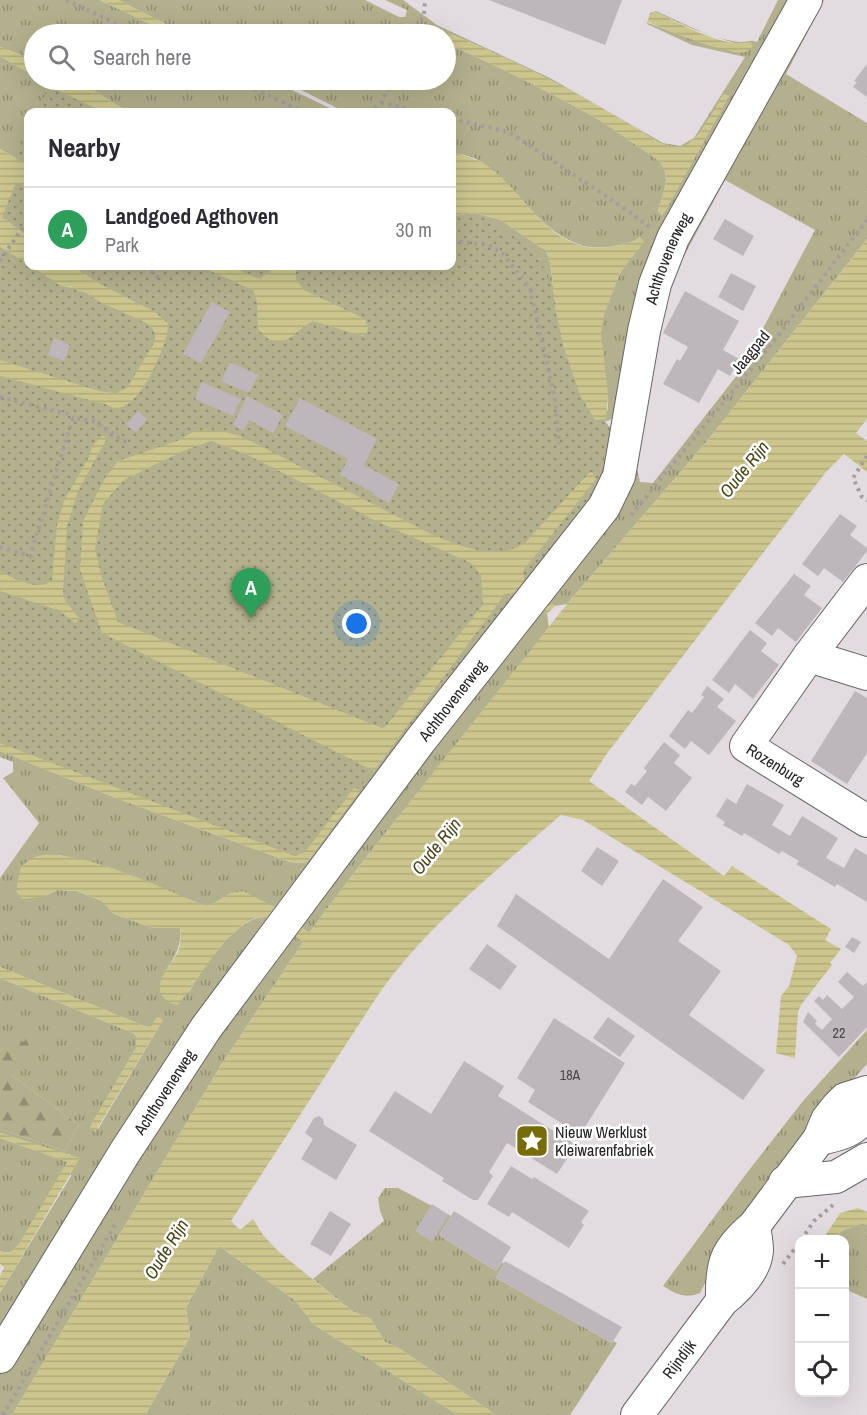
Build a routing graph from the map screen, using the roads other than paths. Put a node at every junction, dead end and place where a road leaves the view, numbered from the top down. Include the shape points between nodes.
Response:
1 (806, 0) edge
2 (867, 580) edge
3 (809, 656) junction
4 (867, 674) edge
5 (867, 821) edge
6 (867, 1092) edge
7 (867, 1113) edge
8 (819, 1139) junction
9 (867, 1159) edge
10 (785, 1182) junction
11 (0, 1357) edge
12 (637, 1415) edge

1 - 11 street, Achthovenerweg via 673,238 644,331 619,476 604,507 516,616 206,1028 124,1152
2 - 3 street, Rozenburg
3 - 4 street
3 - 5 street, Rozenburg via 746,746
6 - 8 street, Rijndijk via 845,1099 827,1120
7 - 8 street via 847,1132
8 - 10 street, Rijndijk
9 - 10 street via 836,1177
10 - 12 street, Rijndijk via 754,1226 754,1265 737,1290 722,1301

